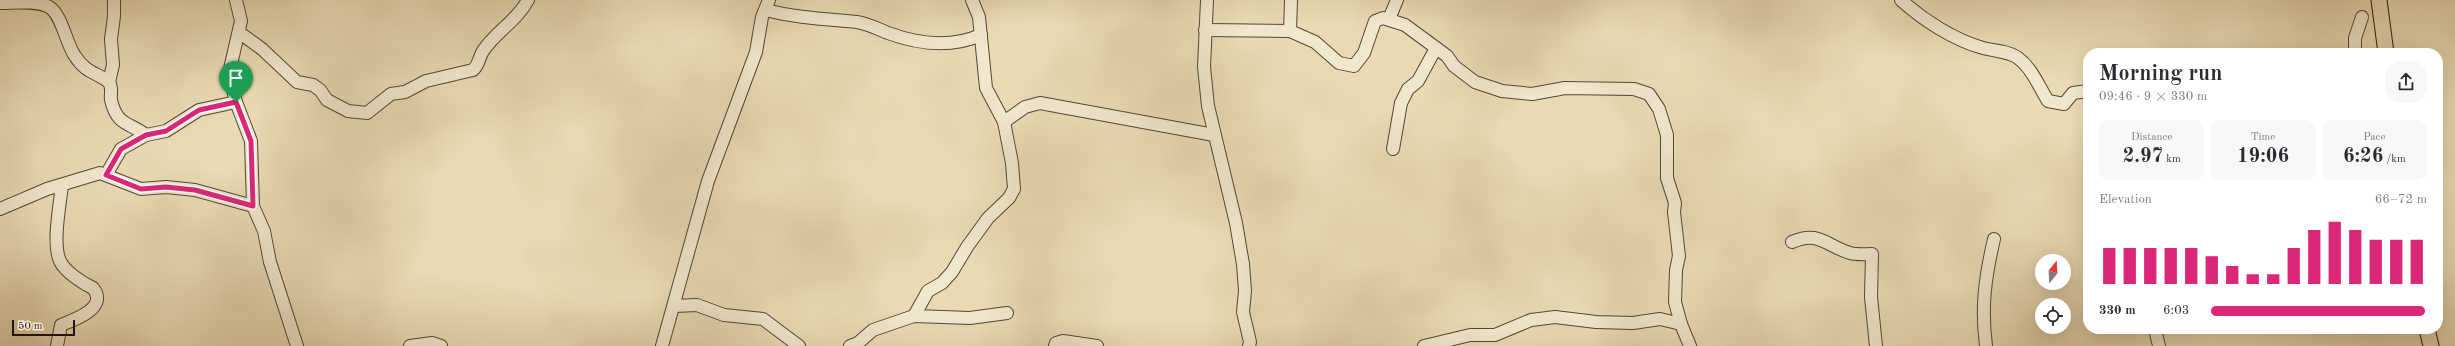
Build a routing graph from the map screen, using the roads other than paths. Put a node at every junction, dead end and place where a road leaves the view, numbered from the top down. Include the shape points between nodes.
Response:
1 (114, 0) edge
2 (236, 0) edge
3 (528, 0) edge
4 (972, 0) edge
5 (1207, 0) edge
6 (1291, 0) edge
7 (1397, 0) edge
8 (1901, 0) edge
9 (2379, 0) edge
10 (0, 3) edge
11 (51, 4) edge
12 (768, 5) edge
13 (2362, 17) dead end
14 (1390, 19) junction
15 (1205, 30) junction
16 (1290, 31) junction
17 (240, 33) junction
18 (981, 35) junction
19 (1436, 48) junction
20 (2355, 48) edge
21 (2385, 48) edge
22 (109, 82) junction
23 (2083, 92) edge
24 (236, 102) junction
25 (1004, 122) junction
26 (146, 135) junction
27 (1214, 135) junction
28 (1393, 149) dead end
29 (106, 175) junction
30 (62, 185) junction
31 (253, 206) junction
32 (0, 208) edge
33 (1994, 239) dead end
34 (1792, 242) dead end
35 (674, 306) junction
36 (1007, 313) dead end
37 (914, 316) junction
38 (1680, 324) junction
39 (2157, 334) edge
40 (2427, 334) edge
41 (57, 346) edge
42 (297, 346) edge
43 (410, 346) edge
44 (441, 346) edge
45 (662, 346) edge
46 (799, 346) edge
47 (850, 346) edge
48 (1055, 346) edge
49 (1097, 346) edge
50 (1249, 346) edge
51 (1424, 346) edge
52 (1690, 346) edge
53 (1876, 346) edge
54 (1986, 346) edge
55 (2159, 346) edge
56 (2431, 346) edge

1 - 22 street via 111,39 113,64
2 - 17 street via 242,21
3 - 17 street via 512,23 495,34 473,70 426,81 405,92 390,94 367,113 348,111 326,100 320,90 313,85 297,82 262,48
4 - 18 street via 979,17
5 - 15 street
6 - 16 street
7 - 14 street
8 - 23 street via 1917,14 1949,33 1982,48 2016,56 2035,79 2048,101 2064,104 2073,93
9 - 21 main road
10 - 11 street
11 - 22 street via 75,57 95,76
12 - 18 street via 816,20 869,24 900,37 922,42 956,43
12 - 35 street via 762,18 756,52 708,182
13 - 20 street via 2355,38
14 - 16 street via 1378,18 1375,21 1364,53 1354,66 1339,64 1315,42
14 - 19 street via 1405,25
15 - 16 street
15 - 27 street via 1204,67
17 - 24 street via 229,73
18 - 25 street via 986,88
19 - 28 street via 1418,81 1408,89 1400,103
19 - 38 street via 1475,82 1502,91 1532,94 1565,88 1634,89 1649,94 1659,109 1667,135 1667,178 1675,203 1679,256 1674,294
22 - 26 street via 116,115 126,125
24 - 26 street via 199,110 166,131
24 - 31 street via 251,141
25 - 27 street via 1025,107 1040,103
25 - 37 street via 1012,163 1013,193 988,218 952,272 942,283 928,291
26 - 29 street via 121,149
27 - 50 street via 1236,222 1243,264 1243,312
29 - 30 street via 100,173
29 - 31 street via 141,189 166,187 195,190
30 - 32 street
30 - 41 street via 57,246 60,262 86,285 94,288 97,296 95,305 87,314 61,325
31 - 42 street via 264,231 270,262
33 - 54 street via 1982,308
34 - 53 street via 1803,237 1818,237 1851,253 1872,254 1870,297
35 - 45 street
35 - 46 street via 697,304 724,315 763,319
36 - 37 street via 970,318
37 - 47 street via 873,330 858,343
38 - 51 street via 1660,319 1596,322 1555,317 1531,320 1495,335 1470,335
38 - 52 street
39 - 55 street
40 - 56 main road
43 - 44 street via 432,343
48 - 49 street via 1056,343 1063,341

